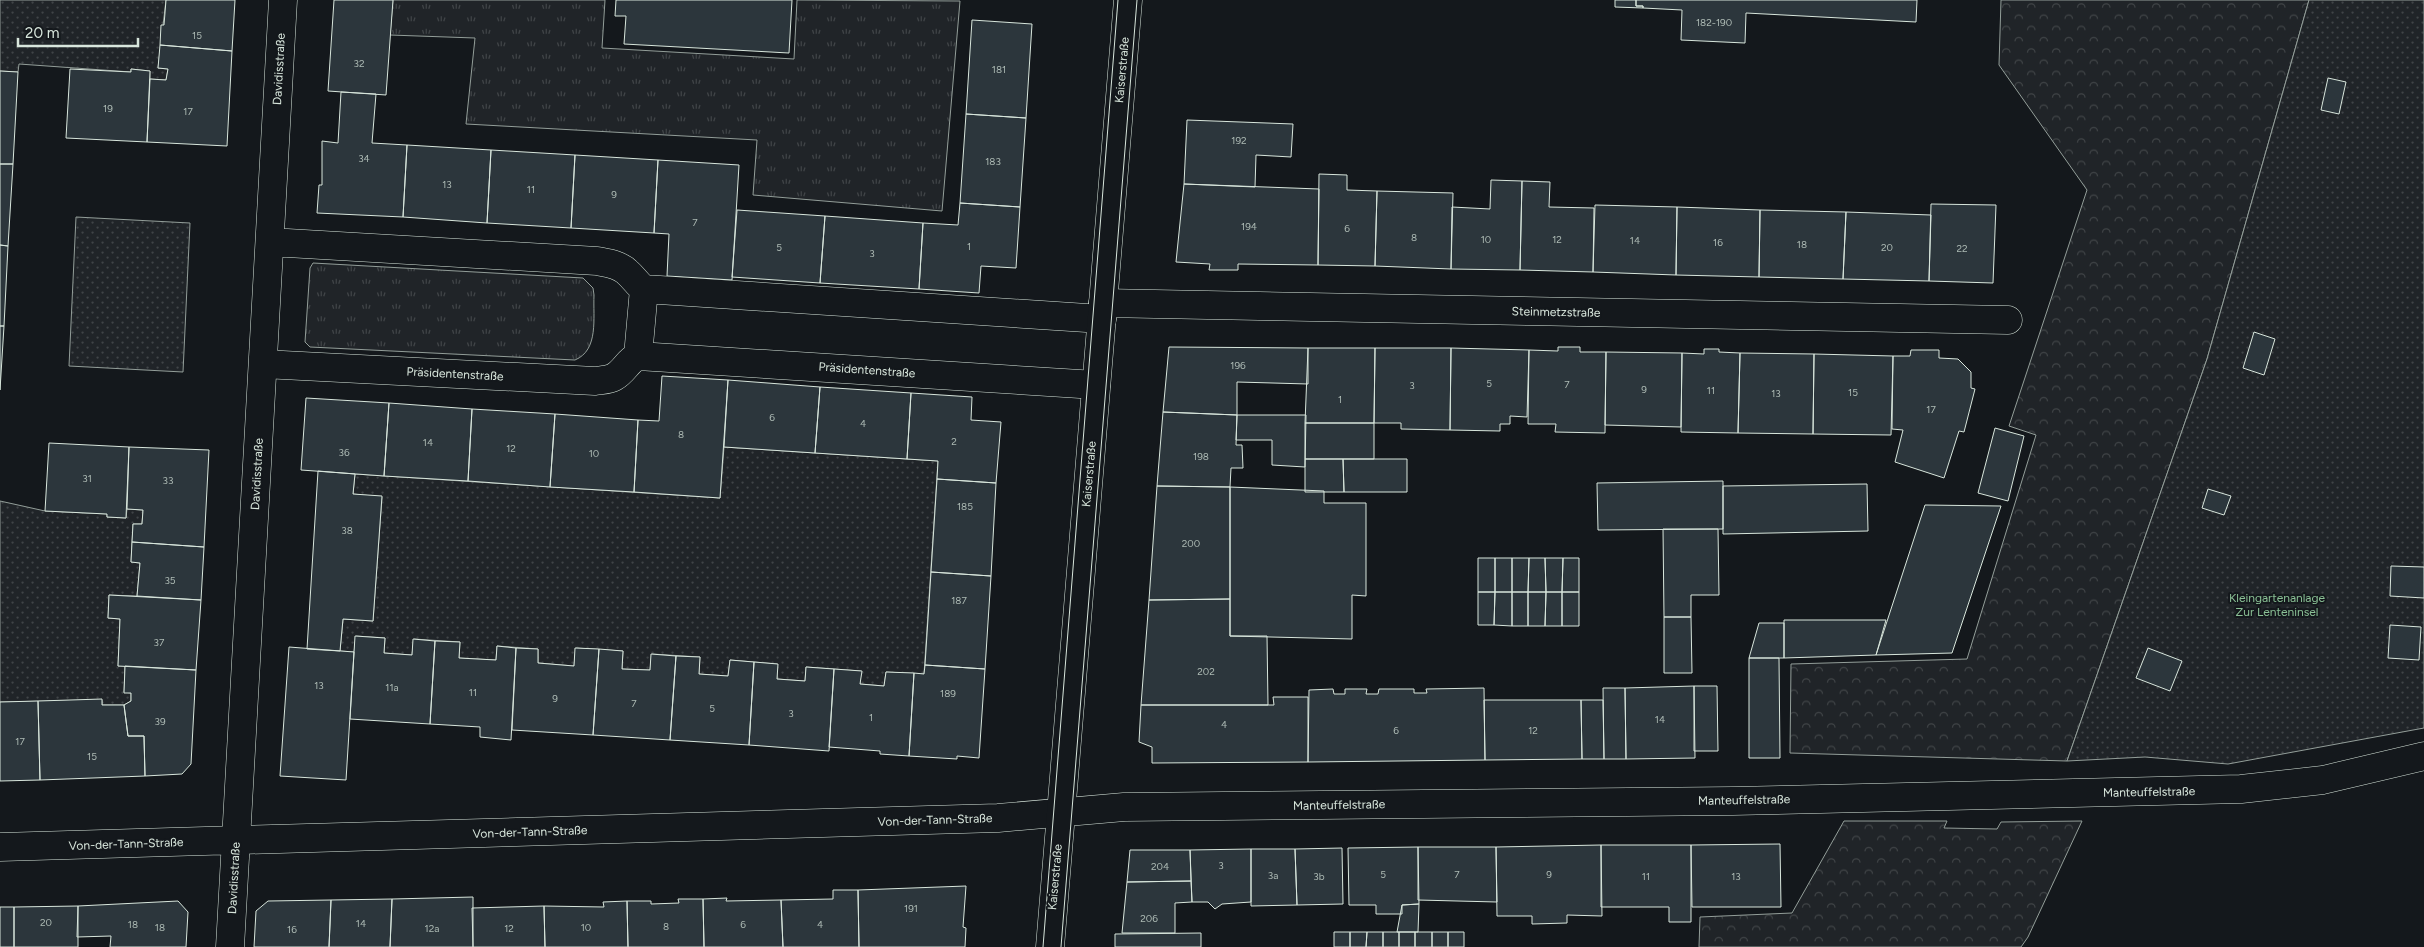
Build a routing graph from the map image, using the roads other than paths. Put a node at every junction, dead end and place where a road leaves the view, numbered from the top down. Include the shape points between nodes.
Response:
1 (283, 0) edge
2 (1128, 0) edge
3 (270, 242) junction
4 (644, 289) junction
5 (1102, 311) junction
6 (2008, 320) dead end
7 (638, 356) junction
8 (263, 364) junction
9 (1096, 385) junction
10 (2424, 756) edge
11 (1061, 812) junction
12 (236, 840) junction
13 (0, 847) edge
14 (230, 947) edge
15 (1050, 947) edge

1 - 3 street, Davidisstraße
2 - 5 street, Kaiserstraße
3 - 4 street via 597,261 614,264 627,271
3 - 8 street, Davidisstraße
4 - 5 street
4 - 7 street
5 - 6 street, Steinmetzstraße
5 - 9 street, Kaiserstraße
7 - 8 street, Präsidentenstraße via 614,378 595,381
7 - 9 street, Präsidentenstraße
8 - 12 street, Davidisstraße
9 - 11 street, Kaiserstraße
10 - 11 street, Manteuffelstraße via 2323,780 2241,789 1732,801 1124,807
11 - 12 street, Von-der-Tann-Straße via 998,818
11 - 15 street, Kaiserstraße
12 - 13 street, Von-der-Tann-Straße
12 - 14 street, Davidisstraße

